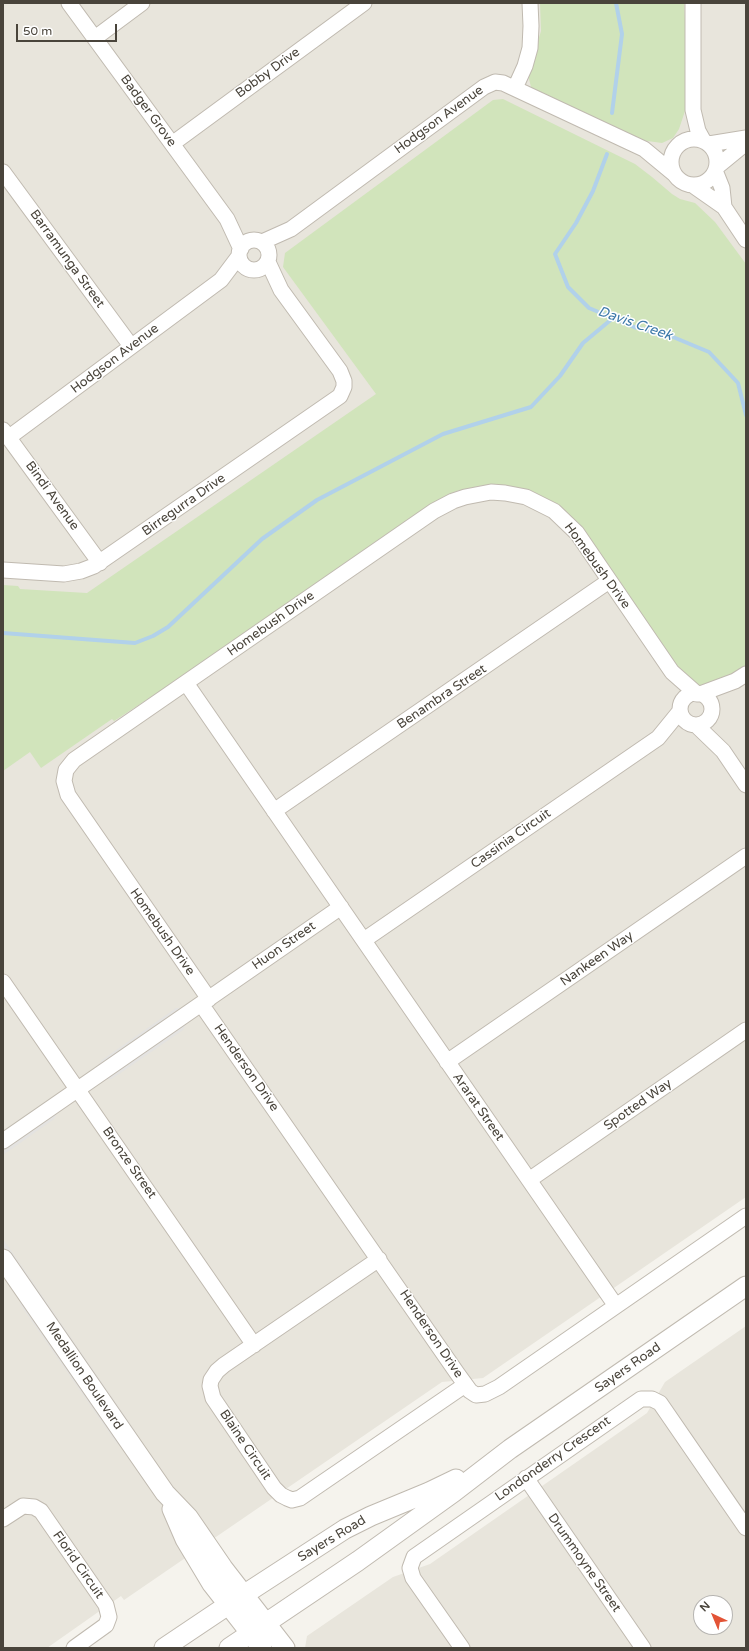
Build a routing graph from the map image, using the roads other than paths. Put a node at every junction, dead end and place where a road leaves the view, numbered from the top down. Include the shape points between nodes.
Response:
1 (69, 3) edge
2 (142, 3) edge
3 (364, 3) edge
4 (530, 3) edge
5 (693, 3) edge
6 (95, 38) junction
7 (515, 88) junction
8 (693, 110) junction
9 (746, 138) edge
10 (706, 142) junction
11 (172, 144) junction
12 (746, 144) edge
13 (678, 146) junction
14 (644, 149) junction
15 (717, 169) junction
16 (3, 172) edge
17 (673, 173) junction
18 (694, 186) junction
19 (724, 207) junction
20 (227, 219) junction
21 (291, 229) junction
22 (746, 240) edge
23 (258, 241) junction
24 (240, 253) junction
25 (269, 259) junction
26 (252, 270) junction
27 (221, 280) junction
28 (281, 290) junction
29 (131, 346) junction
30 (6, 434) edge
31 (100, 563) junction
32 (3, 570) edge
33 (609, 581) junction
34 (672, 672) junction
35 (741, 677) edge
36 (186, 683) junction
37 (698, 694) junction
38 (680, 708) junction
39 (711, 712) junction
40 (694, 725) junction
41 (658, 738) junction
42 (723, 752) junction
43 (746, 785) edge
44 (274, 811) junction
45 (746, 856) edge
46 (341, 907) junction
47 (364, 940) junction
48 (3, 982) edge
49 (205, 1001) junction
50 (746, 1030) edge
51 (447, 1062) junction
52 (77, 1090) junction
53 (3, 1141) edge
54 (529, 1180) junction
55 (746, 1216) edge
56 (379, 1259) junction
57 (6, 1270) edge
58 (746, 1286) edge
59 (616, 1306) junction
60 (254, 1345) junction
61 (465, 1385) junction
62 (510, 1449) junction
63 (526, 1478) junction
64 (165, 1493) junction
65 (3, 1518) edge
66 (746, 1528) edge
67 (244, 1595) junction
68 (228, 1605) junction
69 (267, 1624) junction
70 (256, 1641) edge
71 (74, 1648) edge
72 (164, 1648) edge
73 (229, 1648) edge
74 (285, 1648) edge
75 (462, 1648) edge
76 (643, 1648) edge

1 - 6 street, Badger Grove
2 - 6 street
3 - 11 street, Bobby Drive
4 - 7 street via 530,48
5 - 8 street
6 - 11 street, Badger Grove
7 - 14 street, Hodgson Avenue
7 - 21 street, Hodgson Avenue via 499,82 484,87
8 - 10 street via 698,131
8 - 13 street
9 - 10 street
10 - 13 street via 690,139
10 - 15 street via 716,153
11 - 20 street, Badger Grove
12 - 15 street
13 - 14 street, Hodgson Avenue
13 - 17 street via 671,159
14 - 17 street, Hodgson Avenue
15 - 18 street via 708,182
15 - 19 street
16 - 29 street, Barramunga Street
17 - 18 street via 682,183
18 - 19 street
19 - 22 street
20 - 23 street, Badger Grove
20 - 24 street, Badger Grove
21 - 23 street, Hodgson Avenue
21 - 25 street, Hodgson Avenue
23 - 24 street via 246,243
23 - 25 street via 268,248
24 - 26 street via 243,264
24 - 27 street, Hodgson Avenue
25 - 26 street via 262,268
25 - 28 street
26 - 27 street, Hodgson Avenue
26 - 28 street
27 - 29 street, Hodgson Avenue
28 - 31 street, Birregurra Drive via 340,371 344,381 340,396
29 - 30 street, Hodgson Avenue
30 - 31 street, Bindi Avenue
31 - 32 street, Birregurra Drive via 72,573
33 - 34 street, Homebush Drive
33 - 36 street, Homebush Drive via 573,529 544,505 526,497 505,493 479,493 453,501 434,511
33 - 44 street, Benambra Street
34 - 37 street, Homebush Drive
34 - 38 street, Homebush Drive
35 - 37 street
35 - 39 street
36 - 44 street
36 - 49 street, Homebush Drive via 74,760 66,770 64,781 68,795 82,817
37 - 38 street via 687,697
37 - 39 street via 709,700
38 - 40 street via 684,720
38 - 41 street, Cassinia Circuit
39 - 40 street via 704,723
39 - 42 street
40 - 41 street, Cassinia Circuit
40 - 42 street
41 - 47 street, Cassinia Circuit
42 - 43 street
44 - 46 street
45 - 51 street, Nankeen Way
46 - 47 street, Ararat Street
46 - 49 street, Huon Street
47 - 51 street, Ararat Street
48 - 52 street, Bronze Street
49 - 52 street, Huon Street
49 - 56 street, Henderson Drive
50 - 54 street, Spotted Way
51 - 54 street, Ararat Street
52 - 53 street, Huon Street
52 - 60 street, Bronze Street
54 - 59 street, Ararat Street
55 - 59 street, Henderson Drive
56 - 60 street, Blaine Circuit
56 - 61 street, Henderson Drive
57 - 64 street, Medallion Boulevard
58 - 62 street, Sayers Road
59 - 61 street, Henderson Drive via 490,1392 476,1395
60 - 61 street, Blaine Circuit via 217,1371 211,1380 210,1392 274,1488 292,1500 305,1495
62 - 67 street, Sayers Road via 454,1481 345,1529
62 - 69 street, Sayers Road via 454,1492
63 - 66 street, Londonderry Crescent via 638,1401 652,1399 663,1407
63 - 75 street, Londonderry Crescent via 417,1554 410,1564 413,1578
63 - 76 street, Drummoyne Street
64 - 67 street, Medallion Boulevard via 188,1517
64 - 68 street, Medallion Boulevard via 194,1554
65 - 71 street, Florid Circuit via 23,1506 41,1511 106,1605 109,1617 106,1625
67 - 68 street, Sayers Road
67 - 69 street, Medallion Boulevard
68 - 70 street, Medallion Boulevard
68 - 72 street, Sayers Road
69 - 70 street, Sayers Road
69 - 74 street, Medallion Boulevard
70 - 73 street, Sayers Road

